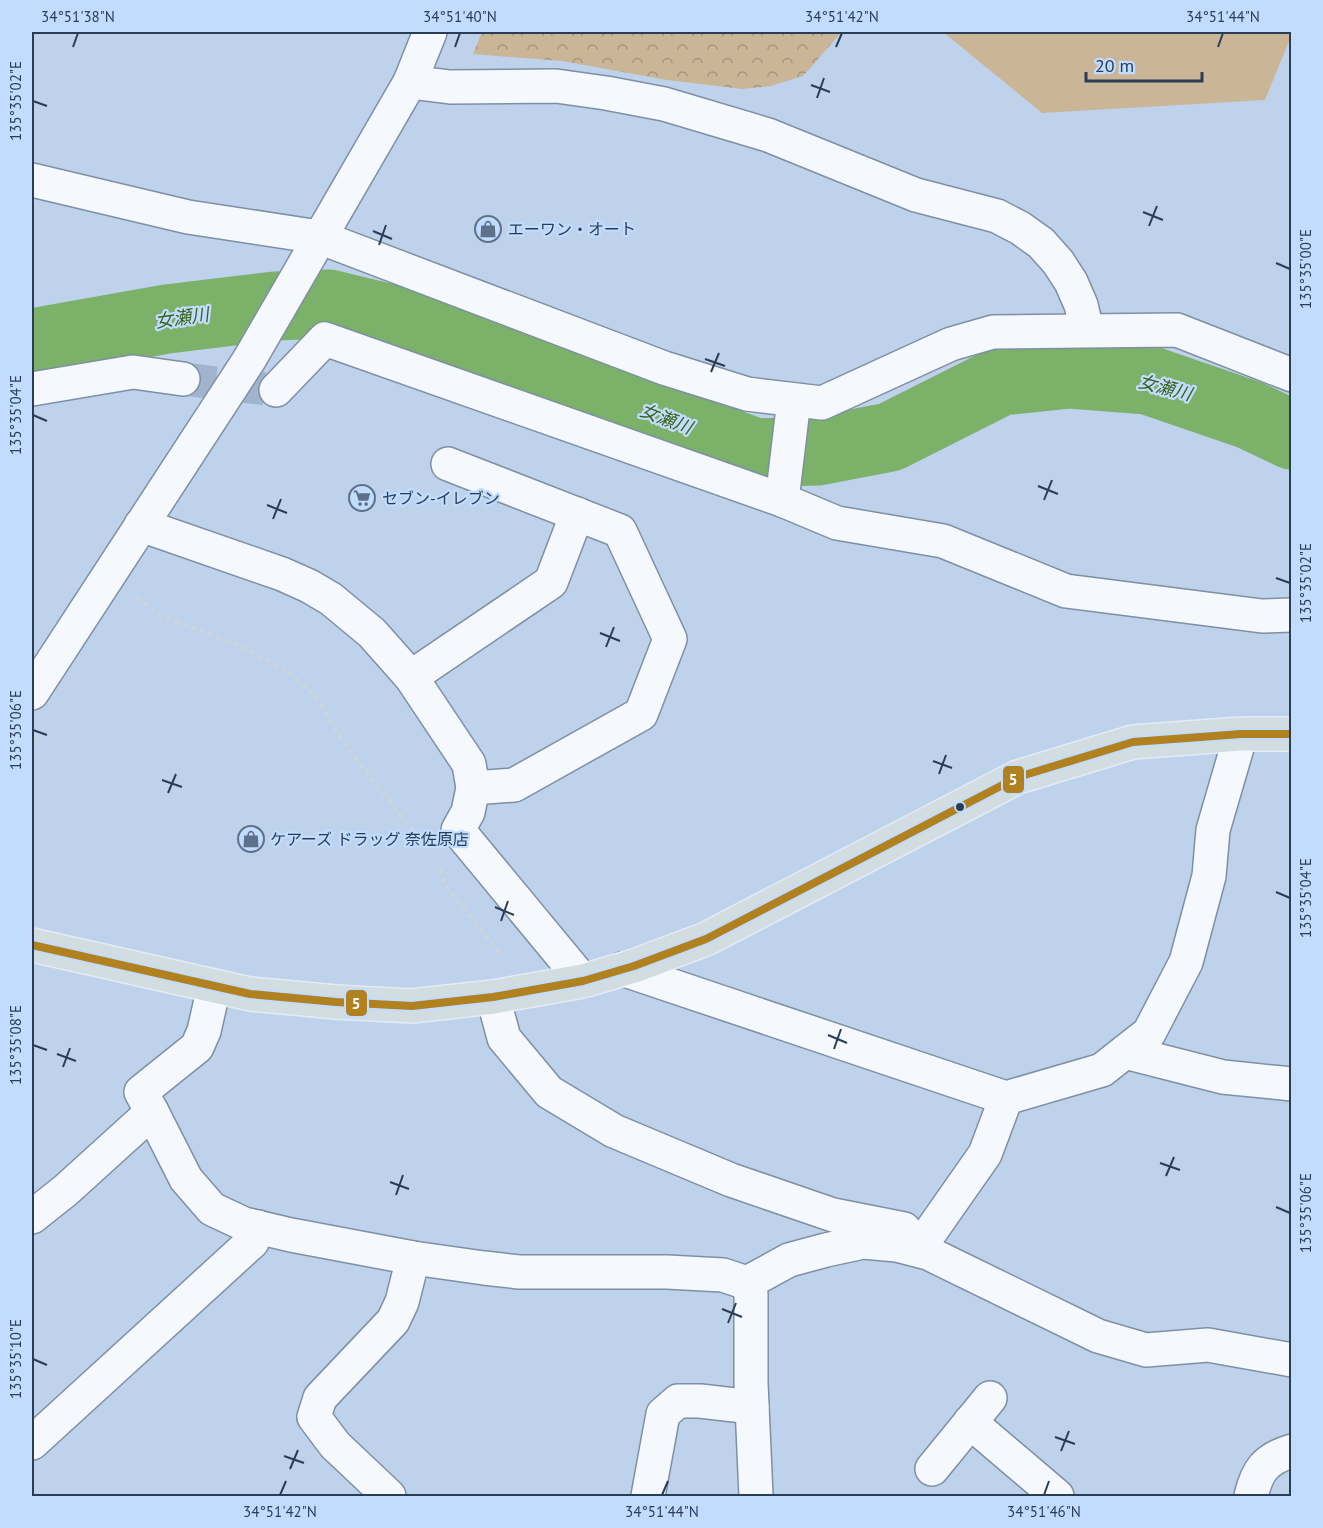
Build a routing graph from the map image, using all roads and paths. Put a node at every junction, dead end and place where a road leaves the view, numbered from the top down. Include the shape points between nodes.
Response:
1 (430, 32) edge
2 (410, 82) junction
3 (32, 180) edge
4 (319, 237) junction
5 (1087, 330) junction
6 (1292, 375) edge
7 (183, 379) tunnel mouth
8 (32, 389) edge
9 (276, 390) dead end
10 (794, 400) junction
11 (447, 464) dead end
12 (782, 500) junction
13 (577, 514) junction
14 (141, 525) junction
15 (131, 593) dead end
16 (1292, 615) edge
17 (411, 677) junction
18 (32, 693) edge
19 (1241, 734) junction
20 (1292, 734) edge
21 (473, 788) junction
22 (425, 847) dead end
23 (439, 865) dead end
24 (32, 945) edge
25 (622, 969) junction
26 (583, 981) junction
27 (214, 987) junction
28 (530, 990) junction
29 (493, 997) junction
30 (1125, 1052) junction
31 (1292, 1084) edge
32 (1006, 1098) junction
33 (152, 1112) junction
34 (32, 1217) edge
35 (258, 1227) junction
36 (929, 1234) junction
37 (413, 1258) junction
38 (956, 1266) junction
39 (747, 1283) junction
40 (1292, 1360) edge
41 (752, 1407) junction
42 (32, 1443) edge
43 (1292, 1451) edge
44 (932, 1469) dead end
45 (389, 1497) edge
46 (648, 1497) edge
47 (756, 1497) edge
48 (1057, 1497) edge
49 (1251, 1497) edge

1 - 2 street
2 - 4 street
2 - 5 street via 450,87 556,86 664,105 768,135 916,195 997,216 1041,243 1058,262 1078,298
3 - 4 street via 188,217
4 - 10 street via 664,368 747,394
4 - 14 street via 249,360
5 - 6 street via 1177,330
5 - 10 street via 993,332 951,344 822,403
7 - 8 street via 133,372
9 - 12 street via 325,339
10 - 12 street
11 - 13 street
12 - 16 street via 837,523 943,541 1066,591 1262,616
13 - 17 street via 551,582
13 - 21 street via 620,531 670,639 641,714 514,785
14 - 17 street via 309,586 372,633
14 - 18 street
15 - 22 path via 159,615 238,645 289,672 316,697 344,743
17 - 21 street via 469,764
19 - 20 main road
19 - 25 main road via 1132,742 1018,777 706,939
19 - 30 street via 1213,830 1209,876 1186,962 1149,1033
21 - 26 street via 468,812 458,830
23 - 28 path via 446,885
24 - 27 main road
25 - 26 main road
25 - 32 street
26 - 28 main road
27 - 29 main road via 250,994 412,1006
27 - 33 street via 197,1047 141,1092
28 - 29 main road
29 - 36 street via 504,1038 549,1092 614,1131 731,1180 833,1215
30 - 31 street via 1223,1077
30 - 32 street via 1102,1070
32 - 36 street via 985,1154
33 - 34 street
33 - 35 street via 186,1179 212,1209
35 - 37 street
35 - 42 street via 252,1242
36 - 38 street
37 - 39 street via 519,1272 723,1275
37 - 45 street via 393,1322 320,1398 314,1417 335,1445
38 - 39 street via 928,1253 863,1242 789,1260
38 - 40 street via 1098,1336 1146,1350 1208,1345
39 - 41 street via 751,1294
41 - 46 street via 678,1401 663,1414
41 - 47 street
43 - 49 street via 1275,1456 1256,1477
44 - 48 street via 980,1410

